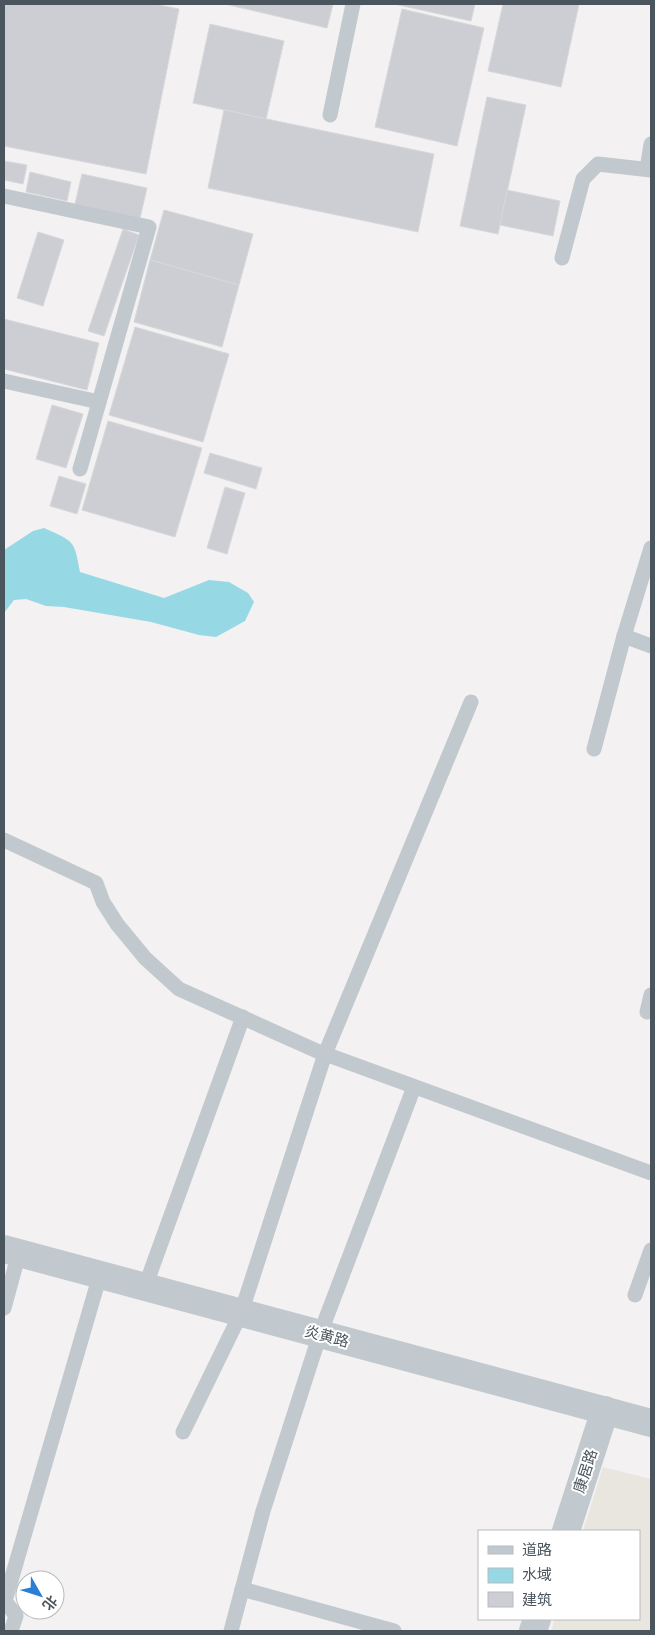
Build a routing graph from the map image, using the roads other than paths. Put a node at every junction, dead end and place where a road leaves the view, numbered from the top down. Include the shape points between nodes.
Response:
1 (353, 4) edge
2 (330, 115) dead end
3 (651, 144) edge
4 (649, 170) edge
5 (4, 196) edge
6 (562, 258) dead end
7 (4, 381) edge
8 (99, 402) junction
9 (80, 469) dead end
10 (651, 548) edge
11 (624, 636) junction
12 (651, 646) edge
13 (471, 702) dead end
14 (594, 749) dead end
15 (4, 840) edge
16 (651, 995) edge
17 (647, 1012) dead end
18 (243, 1017) junction
19 (325, 1054) junction
20 (414, 1086) junction
21 (651, 1173) edge
22 (651, 1250) edge
23 (11, 1251) edge
24 (100, 1275) junction
25 (145, 1287) junction
26 (636, 1295) dead end
27 (4, 1308) edge
28 (241, 1313) junction
29 (320, 1334) junction
30 (605, 1410) junction
31 (651, 1423) edge
32 (183, 1432) dead end
33 (566, 1530) edge
34 (242, 1590) junction
35 (12, 1631) edge
36 (231, 1631) edge
37 (394, 1631) edge

1 - 2 lane
3 - 4 lane
4 - 6 lane via 598,164 583,179
5 - 8 lane via 149,227
7 - 8 lane
8 - 9 lane
10 - 11 lane
11 - 12 lane
11 - 14 lane
13 - 19 lane
15 - 18 lane via 96,882 103,902 117,924 145,958 179,989
16 - 17 lane
18 - 19 lane
18 - 25 lane
19 - 20 lane
19 - 28 lane
20 - 21 lane
20 - 29 lane
22 - 26 lane
23 - 24 street, 炎黄路
23 - 27 lane
24 - 25 street, 炎黄路
24 - 35 lane via 5,1601 16,1616
25 - 28 street, 炎黄路
28 - 29 street, 炎黄路
28 - 32 lane
29 - 30 street, 炎黄路
29 - 34 lane via 262,1510
30 - 31 street, 炎黄路
30 - 33 street, 康居路
34 - 36 lane
34 - 37 lane

